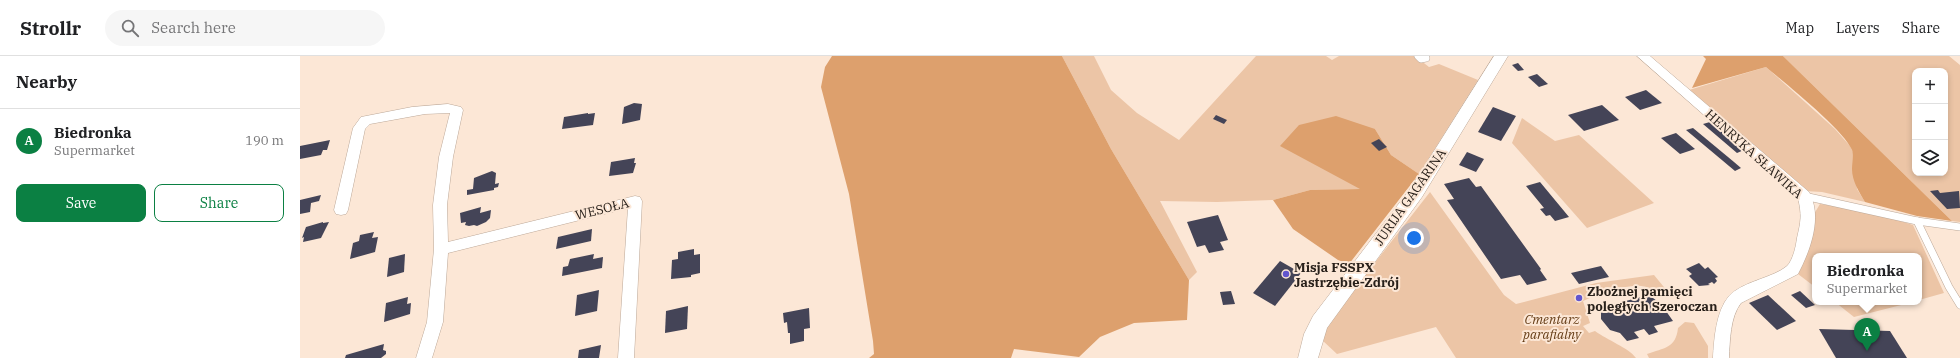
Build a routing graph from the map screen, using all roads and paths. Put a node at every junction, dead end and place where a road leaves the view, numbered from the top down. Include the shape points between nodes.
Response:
1 (1418, 56) edge
2 (1643, 56) edge
3 (1498, 57) edge
4 (1426, 58) dead end
5 (1804, 196) junction
6 (341, 210) dead end
7 (1917, 221) junction
8 (1960, 227) edge
9 (441, 249) junction
10 (1960, 305) edge
11 (424, 358) edge
12 (626, 358) edge
13 (1308, 358) edge
14 (1721, 358) edge

1 - 4 lane via 1421,60
2 - 5 street, HENRYKA SŁAWIKA
3 - 13 street, JURIJA GAGARINA via 1416,193 1320,322
5 - 7 lane
5 - 14 street, HENRYKA SŁAWIKA via 1809,215 1799,260 1794,270 1735,300 1728,312
6 - 9 street via 362,122 417,112 450,108 457,110 446,157 440,205
7 - 8 lane
7 - 10 lane
9 - 11 street via 435,322
9 - 12 street, WESOŁA via 635,201

